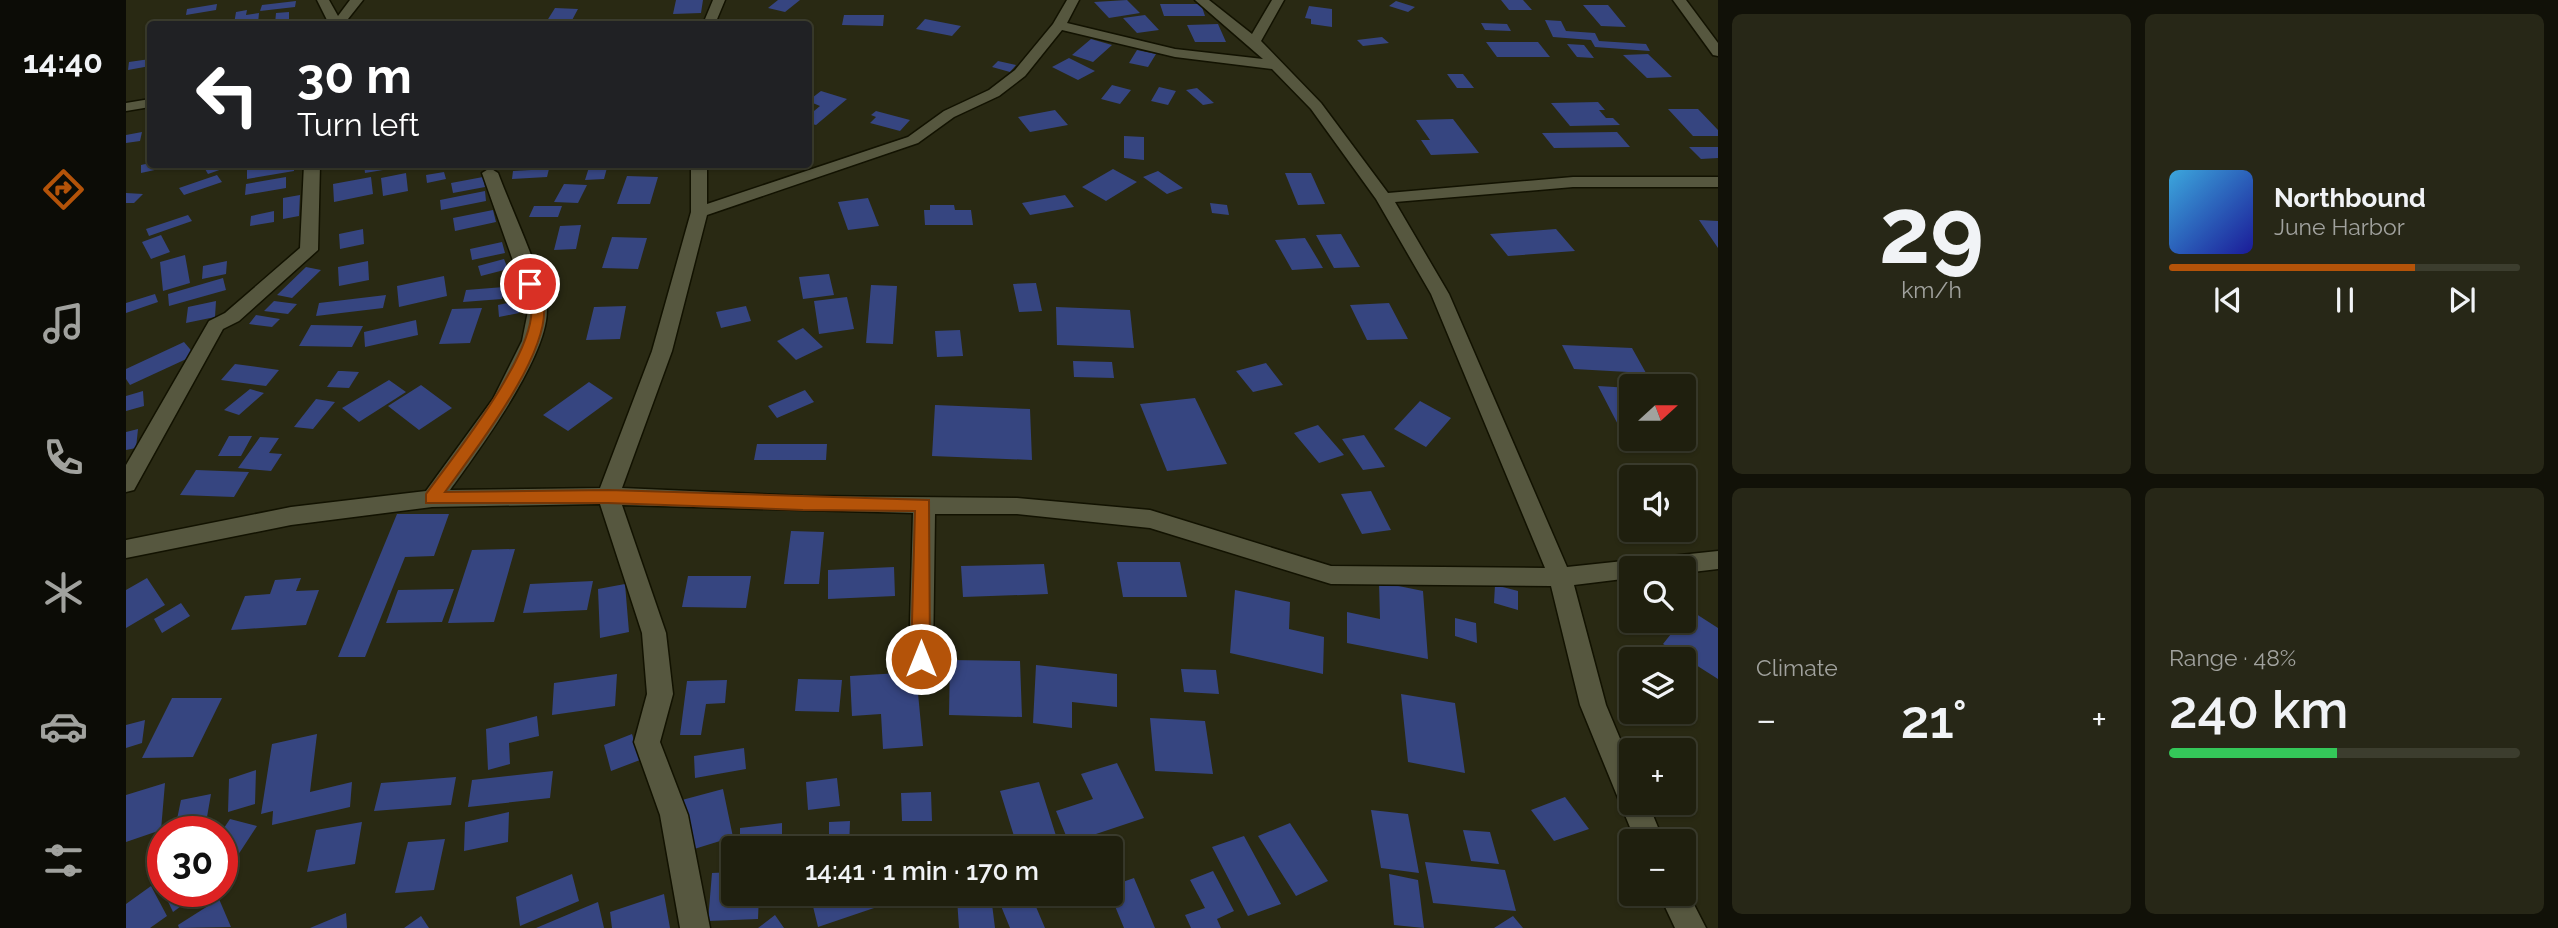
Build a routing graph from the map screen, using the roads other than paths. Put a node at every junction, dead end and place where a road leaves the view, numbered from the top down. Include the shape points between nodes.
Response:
1 (323, 0) edge
2 (357, 0) edge
3 (719, 0) edge
4 (1073, 0) edge
5 (1201, 0) edge
6 (1278, 0) edge
7 (1679, 0) edge
8 (335, 21) edge
9 (340, 21) edge
10 (710, 21) edge
11 (1059, 25) junction
12 (1254, 42) junction
13 (1718, 52) edge
14 (1276, 65) junction
15 (147, 104) edge
16 (126, 107) edge
17 (312, 168) edge
18 (699, 168) edge
19 (490, 173) dead end
20 (1718, 182) edge
21 (1384, 198) junction
22 (699, 212) junction
23 (126, 484) edge
24 (608, 496) junction
25 (432, 499) junction
26 (924, 505) junction
27 (126, 549) edge
28 (1718, 560) edge
29 (1696, 562) edge
30 (1619, 570) edge
31 (1560, 577) junction
32 (921, 659) dead end
33 (1619, 766) edge
34 (1679, 906) edge
35 (695, 928) edge
36 (1690, 928) edge

1 - 8 street
2 - 9 street
3 - 10 street
4 - 11 street
5 - 12 street
6 - 12 street
7 - 13 street
11 - 14 street via 1175,52
11 - 22 street via 1020,73 913,140
12 - 14 street
14 - 21 street via 1316,106
15 - 16 street
17 - 23 street via 309,250 232,317 216,324
18 - 22 street
19 - 25 street via 538,306 531,341 502,402
20 - 21 street via 1573,182
21 - 31 street via 1440,294
22 - 24 street via 662,351
24 - 25 street
24 - 26 street
24 - 35 street via 654,633 660,694 647,742 674,815
25 - 27 street via 291,516
26 - 31 street via 1017,506 1150,519 1331,575
26 - 32 street
28 - 29 street
30 - 31 street
31 - 33 street via 1594,705
34 - 36 street

